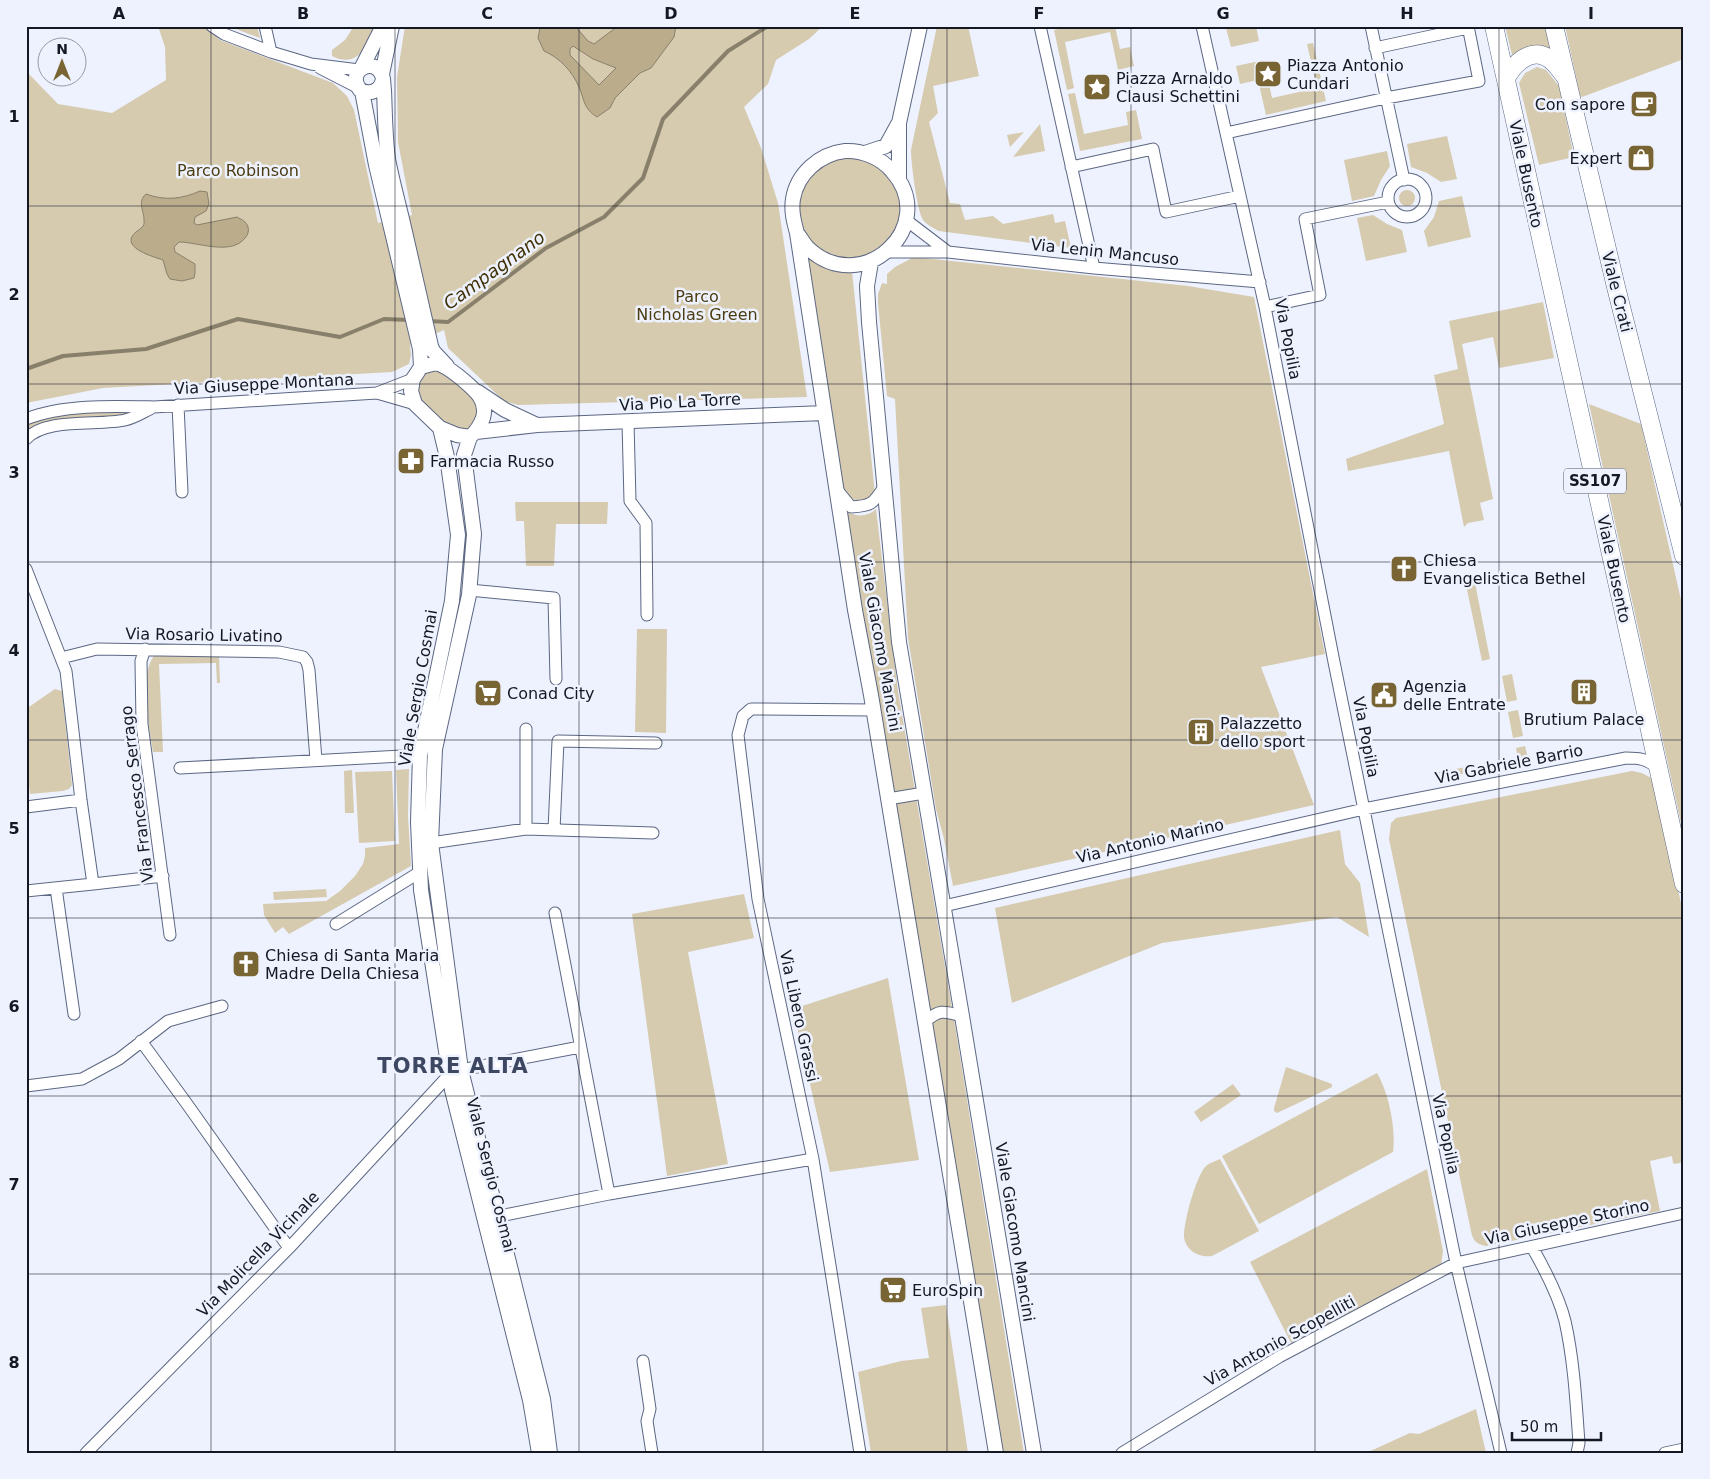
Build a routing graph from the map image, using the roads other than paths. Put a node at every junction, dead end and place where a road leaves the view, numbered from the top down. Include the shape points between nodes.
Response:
1 (265, 26) edge
2 (383, 26) edge
3 (392, 26) edge
4 (920, 26) edge
5 (1040, 26) edge
6 (1202, 26) edge
7 (1371, 26) edge
8 (1416, 26) edge
9 (1554, 26) edge
10 (214, 27) edge
11 (1468, 27) edge
12 (1493, 31) edge
13 (1418, 38) junction
14 (1375, 48) junction
15 (271, 52) junction
16 (311, 64) junction
17 (361, 69) junction
18 (382, 76) junction
19 (1566, 77) junction
20 (1506, 78) junction
21 (361, 89) junction
22 (1386, 98) junction
23 (899, 123) junction
24 (1226, 133) junction
25 (865, 153) junction
26 (382, 162) junction
27 (1071, 167) junction
28 (899, 179) junction
29 (1404, 180) junction
30 (1240, 196) junction
31 (1388, 202) junction
32 (906, 220) junction
33 (798, 233) junction
34 (888, 252) junction
35 (948, 252) junction
36 (871, 262) junction
37 (1094, 268) junction
38 (1260, 282) junction
39 (1265, 307) junction
40 (425, 348) junction
41 (447, 366) junction
42 (421, 367) junction
43 (412, 379) junction
44 (477, 391) junction
45 (377, 393) junction
46 (415, 404) junction
47 (178, 405) junction
48 (154, 407) junction
49 (824, 412) junction
50 (26, 420) edge
51 (628, 422) junction
52 (537, 425) junction
53 (440, 428) junction
54 (473, 434) junction
55 (26, 439) edge
56 (884, 487) junction
57 (838, 491) junction
58 (182, 492) dead end
59 (1684, 556) edge
60 (26, 570) edge
61 (469, 590) junction
62 (647, 615) dead end
63 (145, 649) junction
64 (61, 658) junction
65 (556, 679) dead end
66 (873, 710) junction
67 (526, 729) dead end
68 (656, 743) dead end
69 (420, 755) junction
70 (316, 760) junction
71 (180, 768) dead end
72 (1658, 768) junction
73 (924, 793) junction
74 (888, 799) junction
75 (81, 800) junction
76 (26, 807) edge
77 (1364, 809) junction
78 (526, 829) junction
79 (554, 830) junction
80 (653, 833) dead end
81 (431, 843) junction
82 (420, 872) junction
83 (163, 876) junction
84 (92, 884) junction
85 (1684, 884) edge
86 (56, 888) junction
87 (26, 891) edge
88 (944, 906) junction
89 (555, 913) dead end
90 (336, 924) dead end
91 (170, 936) dead end
92 (222, 1006) dead end
93 (74, 1014) dead end
94 (962, 1016) junction
95 (925, 1022) junction
96 (141, 1041) junction
97 (580, 1047) junction
98 (455, 1072) junction
99 (26, 1086) edge
100 (813, 1159) junction
101 (609, 1194) junction
102 (1684, 1213) edge
103 (498, 1216) junction
104 (484, 1220) junction
105 (1532, 1247) junction
106 (288, 1248) junction
107 (1456, 1263) junction
108 (643, 1361) dead end
109 (1684, 1449) edge
110 (86, 1453) edge
111 (539, 1453) edge
112 (550, 1453) edge
113 (652, 1453) edge
114 (860, 1453) edge
115 (996, 1453) edge
116 (1034, 1453) edge
117 (1122, 1453) edge
118 (1502, 1453) edge
119 (1577, 1453) edge
120 (1665, 1453) edge

1 - 15 street
2 - 17 street
3 - 18 street
4 - 23 street
5 - 27 street
6 - 24 street, Via Popilia
7 - 14 street
8 - 13 street
9 - 19 main road, Viale Crati
10 - 15 street
11 - 13 street
11 - 22 street via 1479,81
12 - 20 main road, SS107
13 - 14 street
14 - 22 street
15 - 16 street
16 - 17 street
16 - 21 street
17 - 18 street via 371,66 380,70
17 - 21 street via 356,77
18 - 21 street via 380,87 374,92
18 - 26 street
19 - 20 main road via 1547,57 1534,55 1516,62
19 - 59 main road, Viale Crati
20 - 72 main road, Viale Busento / SS107
21 - 26 street
22 - 24 street
22 - 29 street
23 - 25 street via 886,146
23 - 28 street
24 - 30 street, Via Popilia
25 - 28 street, Viale Giacomo Mancini via 885,163
25 - 33 street, Viale Giacomo Mancini via 845,151 825,156 809,168 797,184 793,200 793,217
26 - 40 street
27 - 30 street via 1153,148 1166,212
27 - 37 street
28 - 32 street, Viale Giacomo Mancini via 905,192
29 - 31 street via 1393,185
29 - 31 street via 1416,182 1424,191 1422,209 1412,217 1405,217 1394,212
30 - 38 street, Via Popilia
31 - 39 street via 1305,219 1320,295
32 - 34 street, Viale Giacomo Mancini via 903,232
32 - 35 street
33 - 36 street, Viale Giacomo Mancini via 820,258 854,266
33 - 49 street, Viale Giacomo Mancini
34 - 35 street, Via Lenin Mancuso
34 - 36 street, Viale Giacomo Mancini
35 - 37 street, Via Lenin Mancuso
36 - 56 street, Viale Giacomo Mancini via 867,286 868,322
37 - 38 street, Via Lenin Mancuso
38 - 39 street, Via Popilia
39 - 77 street, Via Popilia
40 - 41 street via 434,351
40 - 42 street
41 - 42 street via 436,363
41 - 44 street
42 - 43 street
43 - 45 street, Via Giuseppe Montana
43 - 46 street
44 - 52 street, Via Pio La Torre via 505,410
44 - 54 street via 485,411 480,426
45 - 46 street, Via Giuseppe Montana
45 - 47 street, Via Giuseppe Montana
46 - 53 street
47 - 48 street, Via Giuseppe Montana
47 - 58 street
48 - 50 street, Via Giuseppe Montana via 72,409 41,413
48 - 55 street, Via Giuseppe Montana via 125,420 54,426 30,434
49 - 51 street, Via Pio La Torre
49 - 57 street, Viale Giacomo Mancini
51 - 52 street, Via Pio La Torre
51 - 62 street via 630,501 646,523
52 - 54 street, Via Pio La Torre
53 - 54 street via 457,435
53 - 69 street, Viale Sergio Cosmai via 458,535 452,601
54 - 61 street, Viale Sergio Cosmai via 464,455 474,534
56 - 57 street via 874,503 864,507 851,507
56 - 73 street, Viale Giacomo Mancini via 898,642
57 - 66 street, Viale Giacomo Mancini
60 - 64 street
61 - 65 street via 554,598
61 - 81 street, Viale Sergio Cosmai via 435,750
63 - 64 street, Via Rosario Livatino via 97,649
63 - 70 street, Via Rosario Livatino via 279,652 303,657 307,662
63 - 83 street, Via Francesco Serrago via 142,661 142,724
64 - 75 street via 66,671
66 - 74 street, Viale Giacomo Mancini
66 - 100 street, Via Libero Grassi via 752,709 743,716 738,735 758,899
67 - 78 street
68 - 79 street via 558,741
69 - 70 street
69 - 82 street, Viale Sergio Cosmai
70 - 71 street
72 - 77 street, Via Gabriele Barrio via 1640,758 1626,758
72 - 85 main road, Viale Busento / SS107
73 - 74 street
73 - 88 street, Viale Giacomo Mancini
74 - 95 street, Viale Giacomo Mancini
75 - 76 street
75 - 84 street
77 - 88 street, Via Antonio Marino
77 - 107 street, Via Popilia
78 - 79 street
78 - 81 street
79 - 80 street
81 - 98 street, Viale Sergio Cosmai
82 - 90 street
82 - 98 street, Viale Sergio Cosmai via 422,899
83 - 84 street
83 - 91 street, Via Francesco Serrago
84 - 86 street
86 - 87 street
86 - 93 street
88 - 94 street, Viale Giacomo Mancini
89 - 97 street
92 - 96 street via 168,1021
94 - 95 street via 934,1013
94 - 116 street, Viale Giacomo Mancini
95 - 115 street, Viale Giacomo Mancini
96 - 99 street via 118,1059 82,1078
96 - 106 street
97 - 98 street
97 - 101 street
98 - 103 street, Viale Sergio Cosmai
98 - 104 street, Viale Sergio Cosmai
98 - 106 street, Via Molicella Vicinale
100 - 101 street
100 - 114 street, Via Libero Grassi
101 - 103 street
102 - 105 street, Via Giuseppe Storino
103 - 104 street
103 - 112 street, Viale Sergio Cosmai via 543,1399
104 - 111 street, Viale Sergio Cosmai via 530,1400
105 - 107 street, Via Giuseppe Storino
105 - 119 street via 1545,1269 1564,1319 1574,1376
106 - 110 street, Via Molicella Vicinale
107 - 117 street, Via Antonio Scopelliti via 1279,1357
107 - 118 street, Via Popilia
108 - 113 street
109 - 120 street

